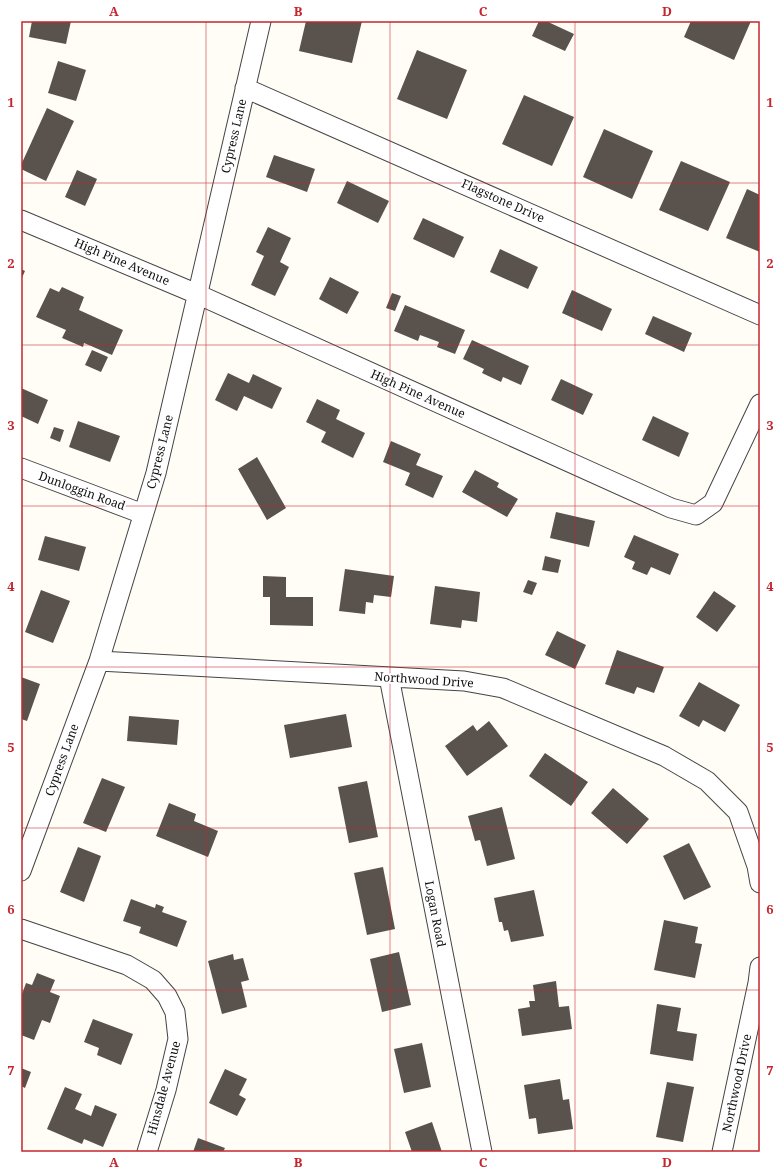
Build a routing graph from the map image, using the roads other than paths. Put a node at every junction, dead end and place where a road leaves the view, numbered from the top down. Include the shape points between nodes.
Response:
1 (261, 21) edge
2 (245, 88) junction
3 (21, 220) edge
4 (197, 294) junction
5 (760, 315) edge
6 (760, 404) edge
7 (21, 468) edge
8 (143, 514) junction
9 (99, 661) junction
10 (389, 677) junction
11 (21, 871) edge
12 (760, 883) edge
13 (21, 929) edge
14 (760, 967) edge
15 (147, 1152) edge
16 (482, 1152) edge
17 (722, 1152) edge

1 - 2 street, Cypress Lane
2 - 4 street, Cypress Lane
2 - 5 street, Flagstone Drive
3 - 4 street, High Pine Avenue
4 - 6 street, High Pine Avenue via 671,508 696,515 713,503
4 - 8 street, Cypress Lane via 156,473
7 - 8 street, Dunloggin Road
8 - 9 street, Cypress Lane
9 - 10 street, Northwood Drive
9 - 11 street, Cypress Lane
10 - 12 street, Northwood Drive via 464,681 503,688 664,756 707,781 738,812 757,866
10 - 16 street, Logan Road
13 - 15 street, Hinsdale Avenue via 127,965 153,980 167,996 175,1012 178,1039
14 - 17 street, Northwood Drive

